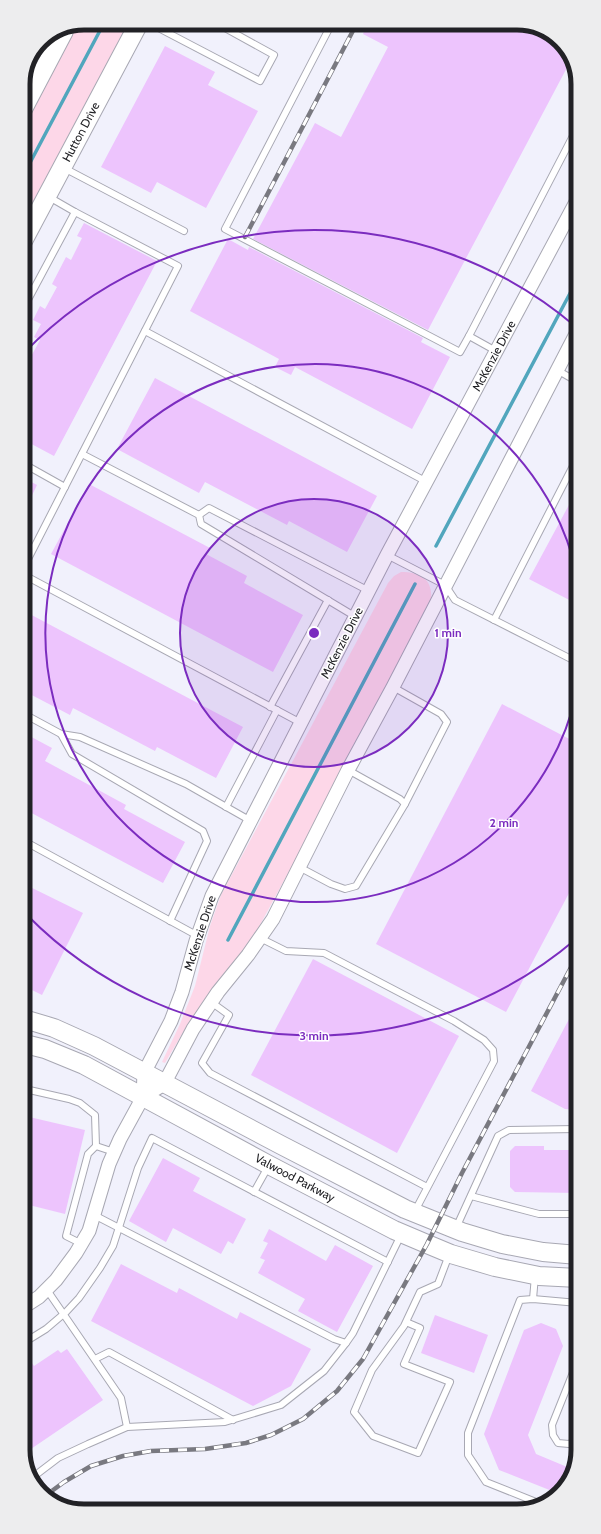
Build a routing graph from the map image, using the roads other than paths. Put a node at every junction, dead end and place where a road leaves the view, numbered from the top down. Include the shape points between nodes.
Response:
1 (136, 30) edge
2 (163, 30) edge
3 (229, 30) edge
4 (328, 30) edge
5 (62, 35) edge
6 (30, 96) edge
7 (571, 140) edge
8 (63, 167) junction
9 (47, 196) junction
10 (571, 211) edge
11 (75, 212) junction
12 (30, 228) edge
13 (184, 231) dead end
14 (30, 298) edge
15 (145, 331) junction
16 (469, 336) junction
17 (571, 343) edge
18 (496, 351) junction
19 (557, 370) junction
20 (571, 378) edge
21 (82, 454) junction
22 (30, 467) edge
23 (571, 470) edge
24 (427, 482) junction
25 (65, 486) junction
26 (199, 515) junction
27 (30, 554) edge
28 (387, 555) junction
29 (30, 578) edge
30 (445, 585) junction
31 (369, 591) junction
32 (328, 600) junction
33 (356, 617) junction
34 (494, 620) junction
35 (571, 659) edge
36 (393, 687) junction
37 (270, 707) junction
38 (277, 710) junction
39 (30, 717) edge
40 (301, 723) junction
41 (61, 734) junction
42 (348, 770) junction
43 (405, 804) junction
44 (226, 807) junction
45 (251, 820) junction
46 (30, 845) edge
47 (299, 867) junction
48 (170, 921) junction
49 (198, 936) junction
50 (260, 938) junction
51 (212, 1002) junction
52 (30, 1021) edge
53 (30, 1045) edge
54 (144, 1073) junction
55 (164, 1084) junction
56 (30, 1090) edge
57 (143, 1097) junction
58 (571, 1129) edge
59 (96, 1146) junction
60 (114, 1152) junction
61 (269, 1165) junction
62 (427, 1187) junction
63 (254, 1192) junction
64 (471, 1196) junction
65 (414, 1212) junction
66 (571, 1214) edge
67 (94, 1215) junction
68 (119, 1228) junction
69 (455, 1230) junction
70 (402, 1233) junction
71 (82, 1244) junction
72 (450, 1253) junction
73 (571, 1254) edge
74 (388, 1262) junction
75 (535, 1275) junction
76 (571, 1278) edge
77 (47, 1290) junction
78 (533, 1299) junction
79 (571, 1302) edge
80 (30, 1303) edge
81 (64, 1314) junction
82 (406, 1322) junction
83 (30, 1339) edge
84 (346, 1343) junction
85 (94, 1359) junction
86 (571, 1378) edge
87 (233, 1420) junction
88 (127, 1428) junction
89 (571, 1443) edge
90 (36, 1474) edge
91 (534, 1501) edge

1 - 8 main road, Hutton Drive
2 - 3 lane via 260,80 274,54
4 - 16 lane via 225,229 460,352
5 - 6 main road
7 - 16 lane
8 - 9 main road, Hutton Drive
8 - 13 lane
9 - 11 lane
9 - 12 main road, Hutton Drive
10 - 18 street, McKenzie Drive
11 - 14 lane
11 - 15 lane via 178,266
15 - 21 lane
15 - 24 lane
16 - 18 lane
17 - 19 street
18 - 24 street, McKenzie Drive
19 - 20 lane
19 - 30 street
21 - 25 lane
21 - 26 lane
22 - 25 lane
23 - 34 lane
24 - 28 street, McKenzie Drive
25 - 27 lane
26 - 31 lane via 209,508
26 - 32 lane via 201,524
28 - 30 lane
28 - 31 street, McKenzie Drive
29 - 37 lane
30 - 34 lane via 455,600
30 - 36 street
31 - 33 street, McKenzie Drive
32 - 33 lane
32 - 37 lane
33 - 40 street, McKenzie Drive
34 - 35 lane
36 - 42 street
36 - 43 lane via 441,714 446,722
37 - 38 lane
38 - 40 lane
38 - 44 lane
39 - 41 lane
40 - 45 street, McKenzie Drive
41 - 44 lane via 80,737 186,784
41 - 48 lane via 72,754 203,831 207,841
42 - 43 lane
42 - 47 street
43 - 47 lane via 356,886 345,889
44 - 45 lane
45 - 49 street, McKenzie Drive via 212,896
46 - 48 lane
47 - 50 street via 273,919
48 - 49 lane
49 - 54 street, McKenzie Drive via 171,1021
50 - 51 street
50 - 62 lane via 286,952 324,953 454,1021 484,1040 494,1050 494,1061
51 - 55 street via 193,1029
51 - 62 lane via 229,1015 202,1063 210,1073
52 - 54 main road, Valwood Parkway via 54,1028 94,1046
53 - 57 main road, Valwood Parkway via 46,1049 84,1065
54 - 55 main road, Valwood Parkway
54 - 57 street, McKenzie Drive
55 - 57 street
55 - 65 main road, Valwood Parkway
56 - 59 lane via 69,1099 95,1115
57 - 60 street, McKenzie Drive
57 - 61 main road, Valwood Parkway
58 - 64 lane via 509,1130 498,1136
59 - 60 lane
59 - 71 lane via 88,1154 66,1236
60 - 67 street, McKenzie Drive
61 - 63 lane
61 - 70 main road, Valwood Parkway
62 - 65 lane
63 - 68 lane via 152,1138 138,1168
63 - 74 lane
64 - 66 lane via 539,1214
64 - 69 lane
65 - 69 main road, Valwood Parkway
67 - 68 lane
67 - 71 street, McKenzie Drive
68 - 81 lane via 113,1246 100,1268
68 - 84 lane
69 - 73 main road, Valwood Parkway via 502,1244
70 - 72 main road, Valwood Parkway
70 - 74 lane
71 - 77 street, McKenzie Drive
72 - 75 main road, Valwood Parkway via 495,1267
72 - 82 lane via 438,1284 420,1292
74 - 84 lane
75 - 76 main road, Valwood Parkway
75 - 78 lane
77 - 80 street, McKenzie Drive
77 - 81 lane
78 - 79 lane
78 - 91 lane via 520,1300 468,1433 468,1455 486,1482
81 - 83 lane via 46,1330
81 - 85 lane
82 - 82 lane via 372,1370 354,1412 373,1436 418,1453 450,1382 404,1364 420,1328
84 - 87 lane via 324,1371 281,1405
85 - 87 lane via 110,1352
85 - 88 lane via 121,1398
86 - 89 lane via 552,1425 552,1435 558,1443
87 - 88 lane
88 - 90 lane via 58,1458

